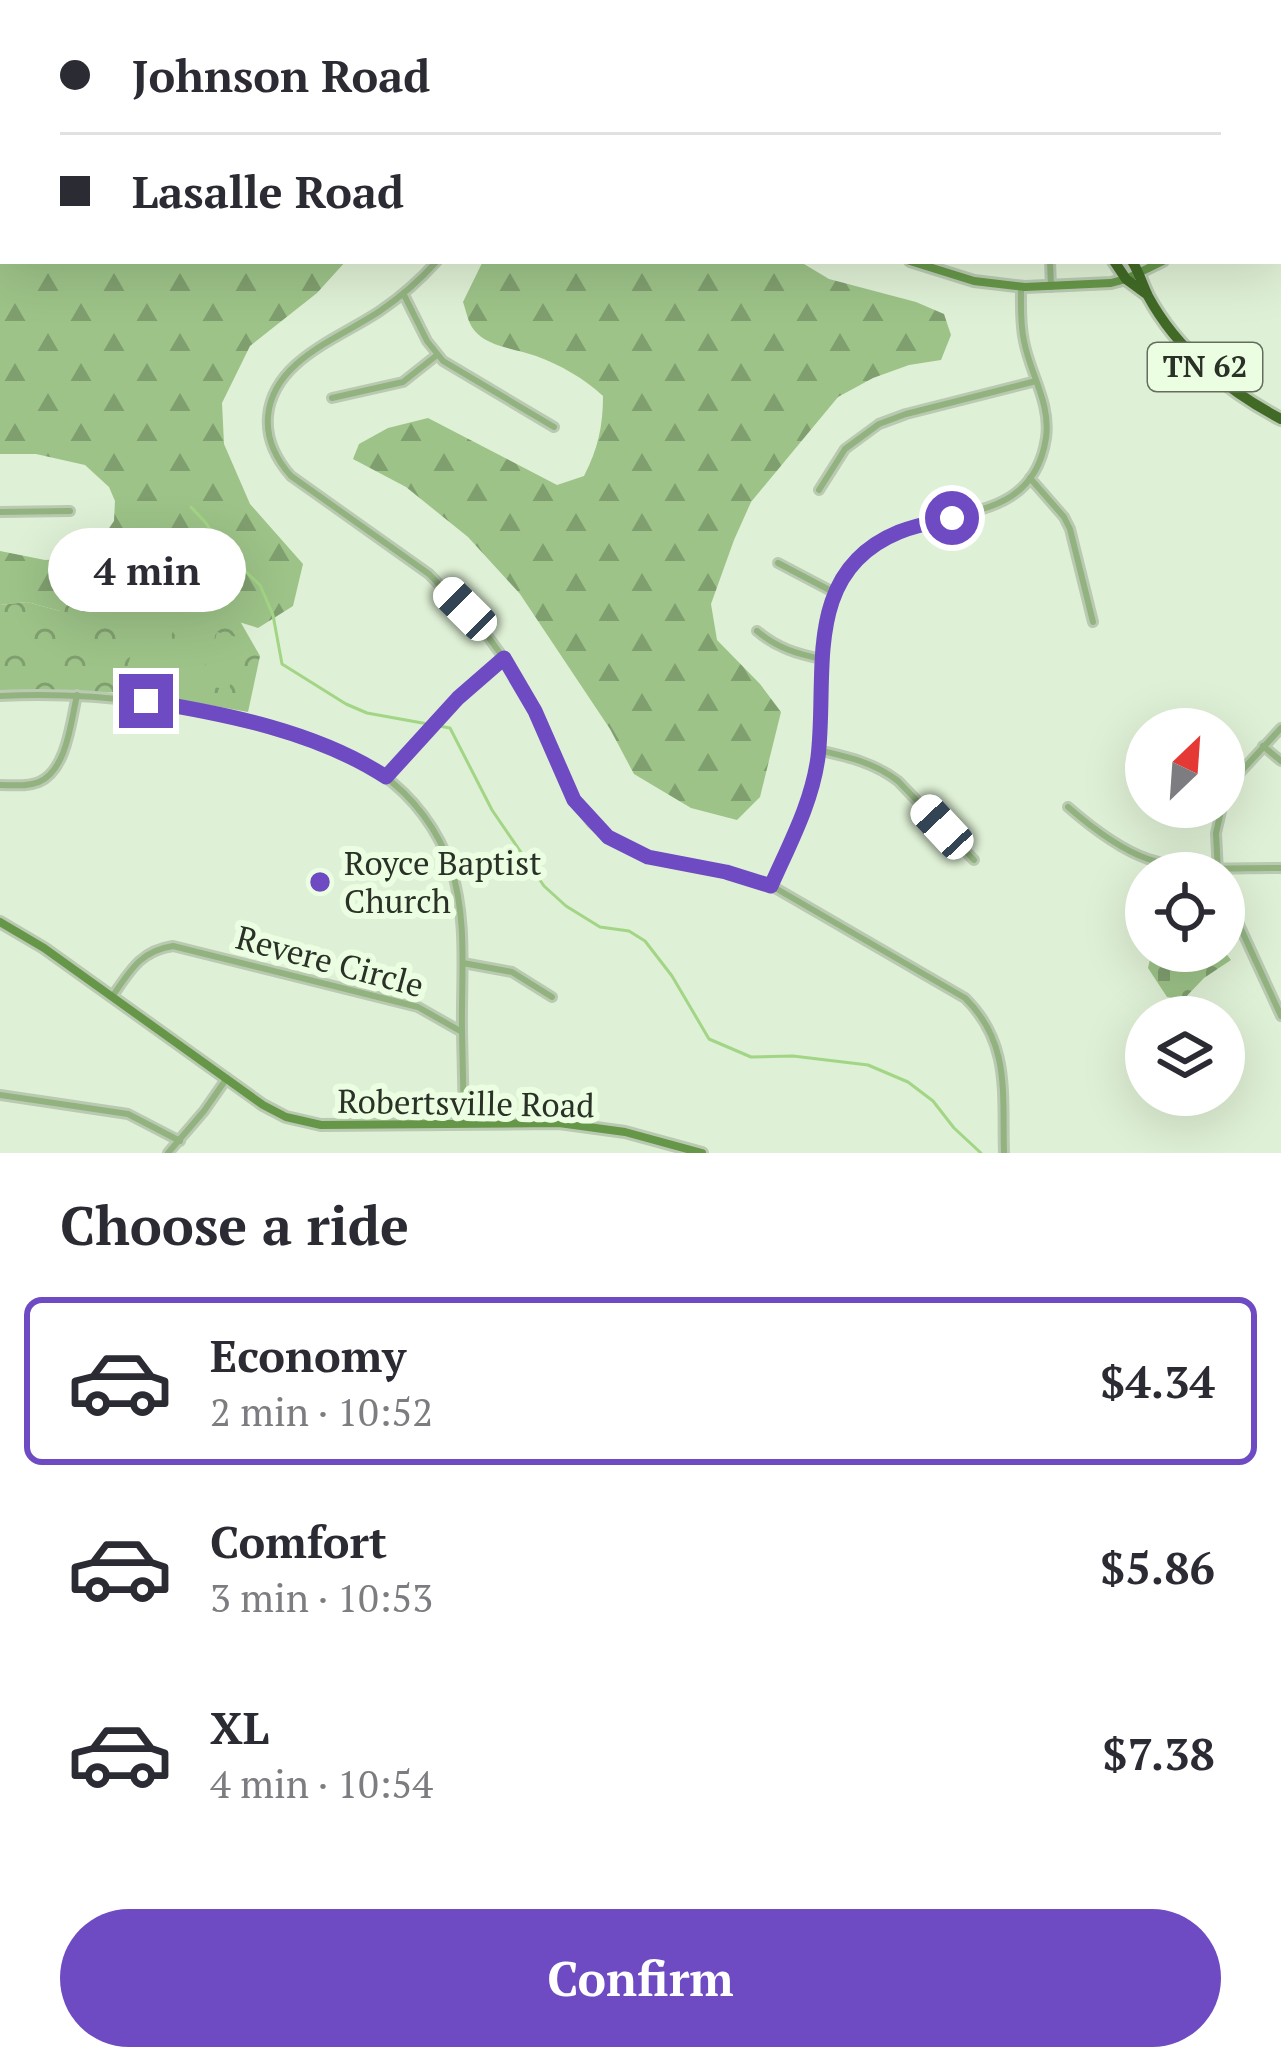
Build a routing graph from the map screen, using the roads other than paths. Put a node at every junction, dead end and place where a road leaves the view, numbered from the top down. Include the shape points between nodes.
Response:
1 (434, 264) edge
2 (919, 264) edge
3 (1050, 264) edge
4 (1116, 264) edge
5 (1134, 264) edge
6 (1157, 264) edge
7 (1139, 273) junction
8 (1126, 279) junction
9 (1021, 287) junction
10 (1051, 287) junction
11 (403, 294) junction
12 (1148, 296) junction
13 (437, 355) junction
14 (1036, 381) junction
15 (332, 398) dead end
16 (1281, 419) edge
17 (554, 427) dead end
18 (1030, 478) junction
19 (818, 490) dead end
20 (70, 511) dead end
21 (0, 512) edge
22 (778, 563) dead end
23 (835, 593) junction
24 (1093, 622) dead end
25 (758, 631) dead end
26 (504, 658) junction
27 (822, 659) junction
28 (77, 695) junction
29 (0, 696) edge
30 (1281, 728) edge
31 (1263, 746) junction
32 (818, 750) junction
33 (1281, 761) edge
34 (1245, 766) edge
35 (386, 777) junction
36 (0, 785) edge
37 (1069, 807) dead end
38 (1135, 852) edge
39 (974, 860) dead end
40 (1281, 868) edge
41 (1245, 869) edge
42 (771, 886) junction
43 (0, 922) edge
44 (1245, 938) edge
45 (461, 963) junction
46 (112, 997) junction
47 (552, 997) dead end
48 (1281, 1016) edge
49 (462, 1032) junction
50 (227, 1078) junction
51 (0, 1095) edge
52 (464, 1123) junction
53 (180, 1141) junction
54 (168, 1153) edge
55 (702, 1153) edge
56 (1004, 1153) edge

1 - 11 street
2 - 9 street
3 - 10 street
4 - 8 highway
5 - 7 highway
6 - 7 street
7 - 8 street
7 - 12 highway
8 - 10 street
8 - 12 highway
9 - 10 street
9 - 14 street via 1023,340
11 - 13 street
11 - 26 street via 283,378 268,416 273,452 291,476 442,586
12 - 16 highway, TN 62 via 1209,371
13 - 15 street via 403,382
13 - 17 street
14 - 18 street via 1047,434
14 - 19 street via 879,424 845,449
18 - 23 street via 995,506 876,543
18 - 24 street via 1070,530
20 - 21 street
22 - 23 street
23 - 27 street
25 - 27 street via 781,648
26 - 35 street
26 - 42 street via 574,800 608,837 648,857
27 - 32 street
28 - 29 street
28 - 35 street via 238,718 331,748
28 - 36 street via 51,774
30 - 31 street
31 - 33 street
31 - 34 street
32 - 39 street via 884,770
32 - 42 street via 805,809
35 - 45 street via 418,808 452,868
37 - 38 street
40 - 41 street
42 - 56 street via 978,1010 1000,1058
43 - 46 street, Robertsville Road
44 - 48 street
45 - 47 street via 512,972
45 - 49 street
46 - 49 street, Revere Circle via 142,958 172,946 418,1007
46 - 50 street, Robertsville Road
49 - 52 street
50 - 52 street, Robertsville Road via 307,1123
50 - 53 street
51 - 53 street via 128,1114
52 - 55 street, Robertsville Road via 595,1126
53 - 54 street

